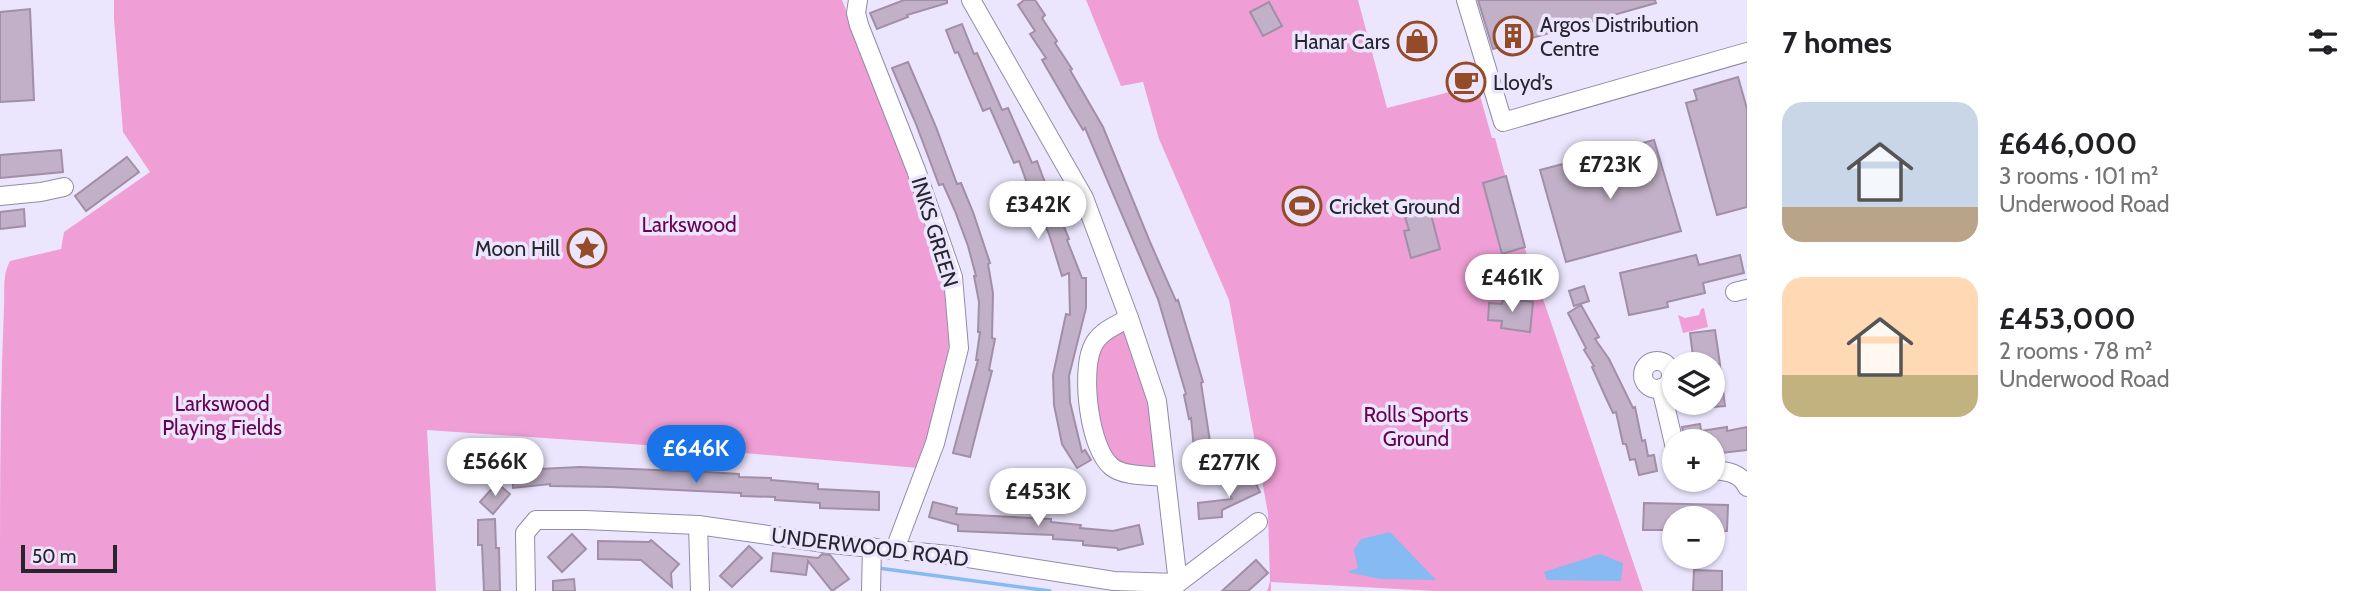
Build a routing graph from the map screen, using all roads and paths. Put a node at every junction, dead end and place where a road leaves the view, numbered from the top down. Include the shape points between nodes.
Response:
1 (858, 0) edge
2 (971, 0) edge
3 (1466, 0) edge
4 (1747, 52) edge
5 (64, 187) dead end
6 (0, 197) edge
7 (1129, 318) junction
8 (1661, 388) dead end
9 (1671, 429) edge
10 (1725, 470) edge
11 (1165, 477) junction
12 (1747, 487) edge
13 (1258, 522) dead end
14 (698, 525) junction
15 (872, 547) junction
16 (895, 549) junction
17 (1178, 583) junction
18 (526, 591) edge
19 (700, 591) edge
20 (871, 591) edge

1 - 16 street, INKS GREEN via 859,25 953,277 958,348 935,443
2 - 7 street via 1084,198
3 - 4 street via 1503,122
5 - 6 street
7 - 11 street via 1157,401
7 - 11 street via 1103,332 1092,348 1086,379 1089,417 1113,468
8 - 9 street
10 - 12 street via 1738,475
11 - 17 street
13 - 17 street
14 - 15 street, UNDERWOOD ROAD
14 - 18 street, UNDERWOOD ROAD via 536,520 525,533
14 - 19 street
15 - 16 street, UNDERWOOD ROAD
15 - 20 street
16 - 17 street, UNDERWOOD ROAD via 1114,581

